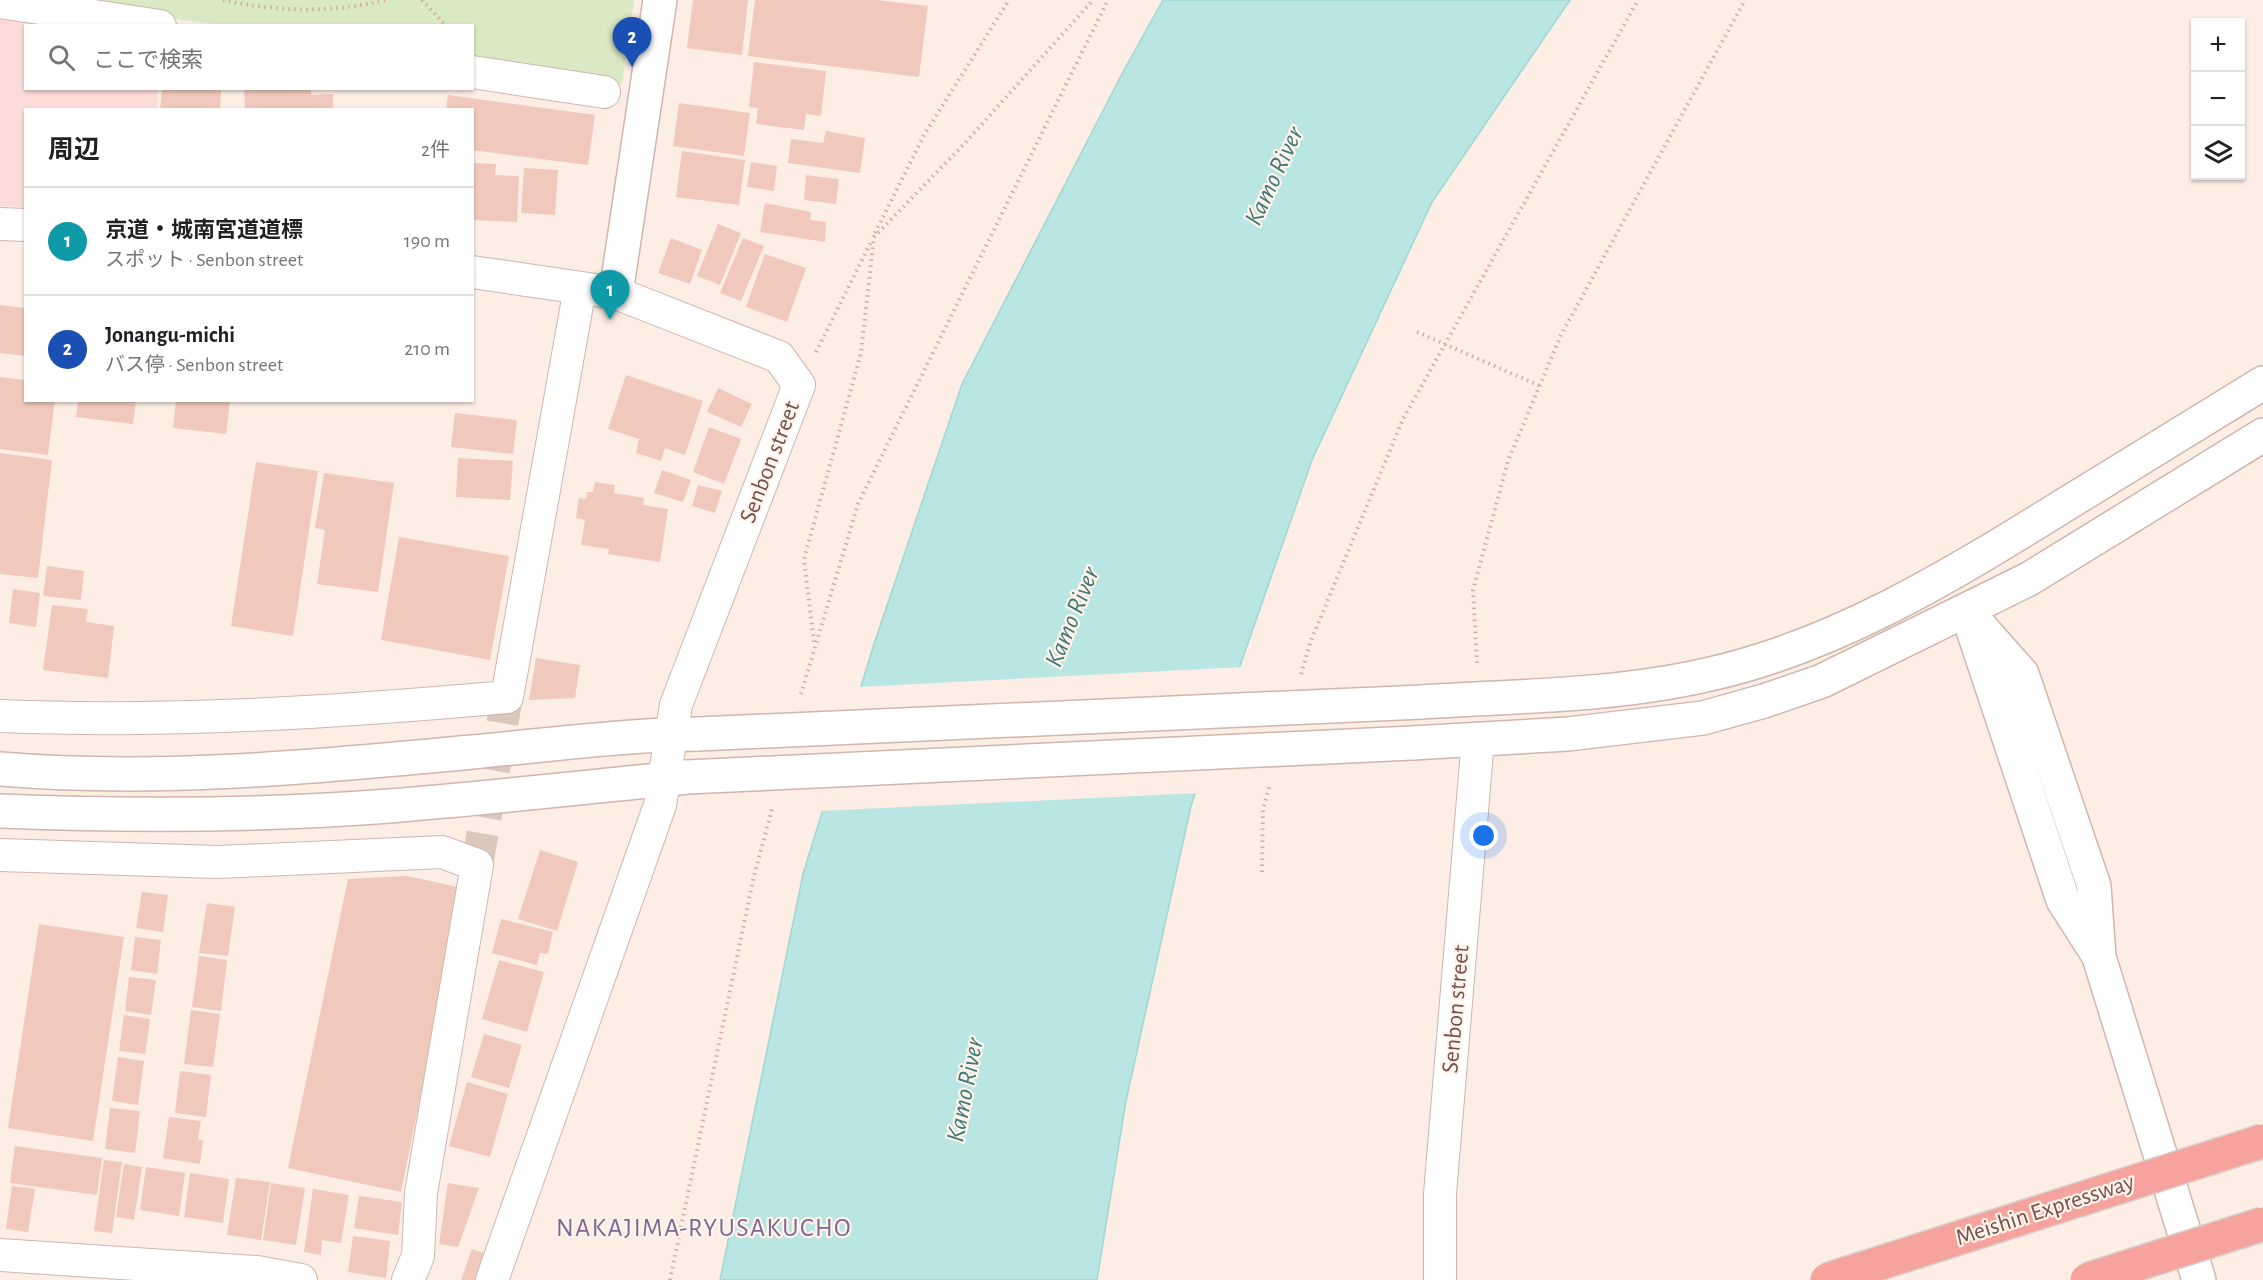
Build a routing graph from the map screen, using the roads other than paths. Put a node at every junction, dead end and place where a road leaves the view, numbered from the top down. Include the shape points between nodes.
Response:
1 (660, 0) edge
2 (0, 2) edge
3 (147, 24) edge
4 (474, 72) edge
5 (604, 92) dead end
6 (0, 224) edge
7 (24, 225) edge
8 (474, 272) edge
9 (580, 288) junction
10 (616, 293) junction
11 (2263, 383) edge
12 (2263, 435) edge
13 (1951, 573) junction
14 (1966, 612) junction
15 (0, 716) edge
16 (684, 735) junction
17 (1478, 739) junction
18 (0, 769) edge
19 (676, 778) junction
20 (0, 812) edge
21 (0, 855) edge
22 (2263, 1141) edge
23 (2263, 1224) edge
24 (0, 1255) edge
25 (302, 1280) edge
26 (408, 1280) edge
27 (492, 1280) edge
28 (1440, 1280) edge
29 (1827, 1280) edge
30 (2087, 1280) edge
31 (2199, 1280) edge

1 - 10 street
2 - 3 street
4 - 5 street
6 - 7 street
8 - 9 street, Senbon street
9 - 10 street, Senbon street
9 - 15 street via 507,697 213,718 95,720
10 - 16 street, Senbon street via 779,357 799,385 676,705
11 - 13 street
12 - 14 street via 2029,579
13 - 14 street
13 - 16 street, bridge via 1806,644 1760,661 1706,675 1600,690 1422,702
14 - 17 street via 1822,681 1703,718 1641,727
14 - 31 street via 2063,900 2099,957
16 - 18 street via 246,771 130,774
16 - 19 street, Senbon street
17 - 19 street, bridge
17 - 28 street, Senbon street via 1440,1194
19 - 20 street via 389,806 293,811
19 - 27 street, Senbon street via 660,805
21 - 26 street via 218,862 442,852 477,865 421,1192 418,1256
22 - 29 highway, Meishin Expressway, bridge
23 - 30 highway, bridge
24 - 25 street via 257,1272

